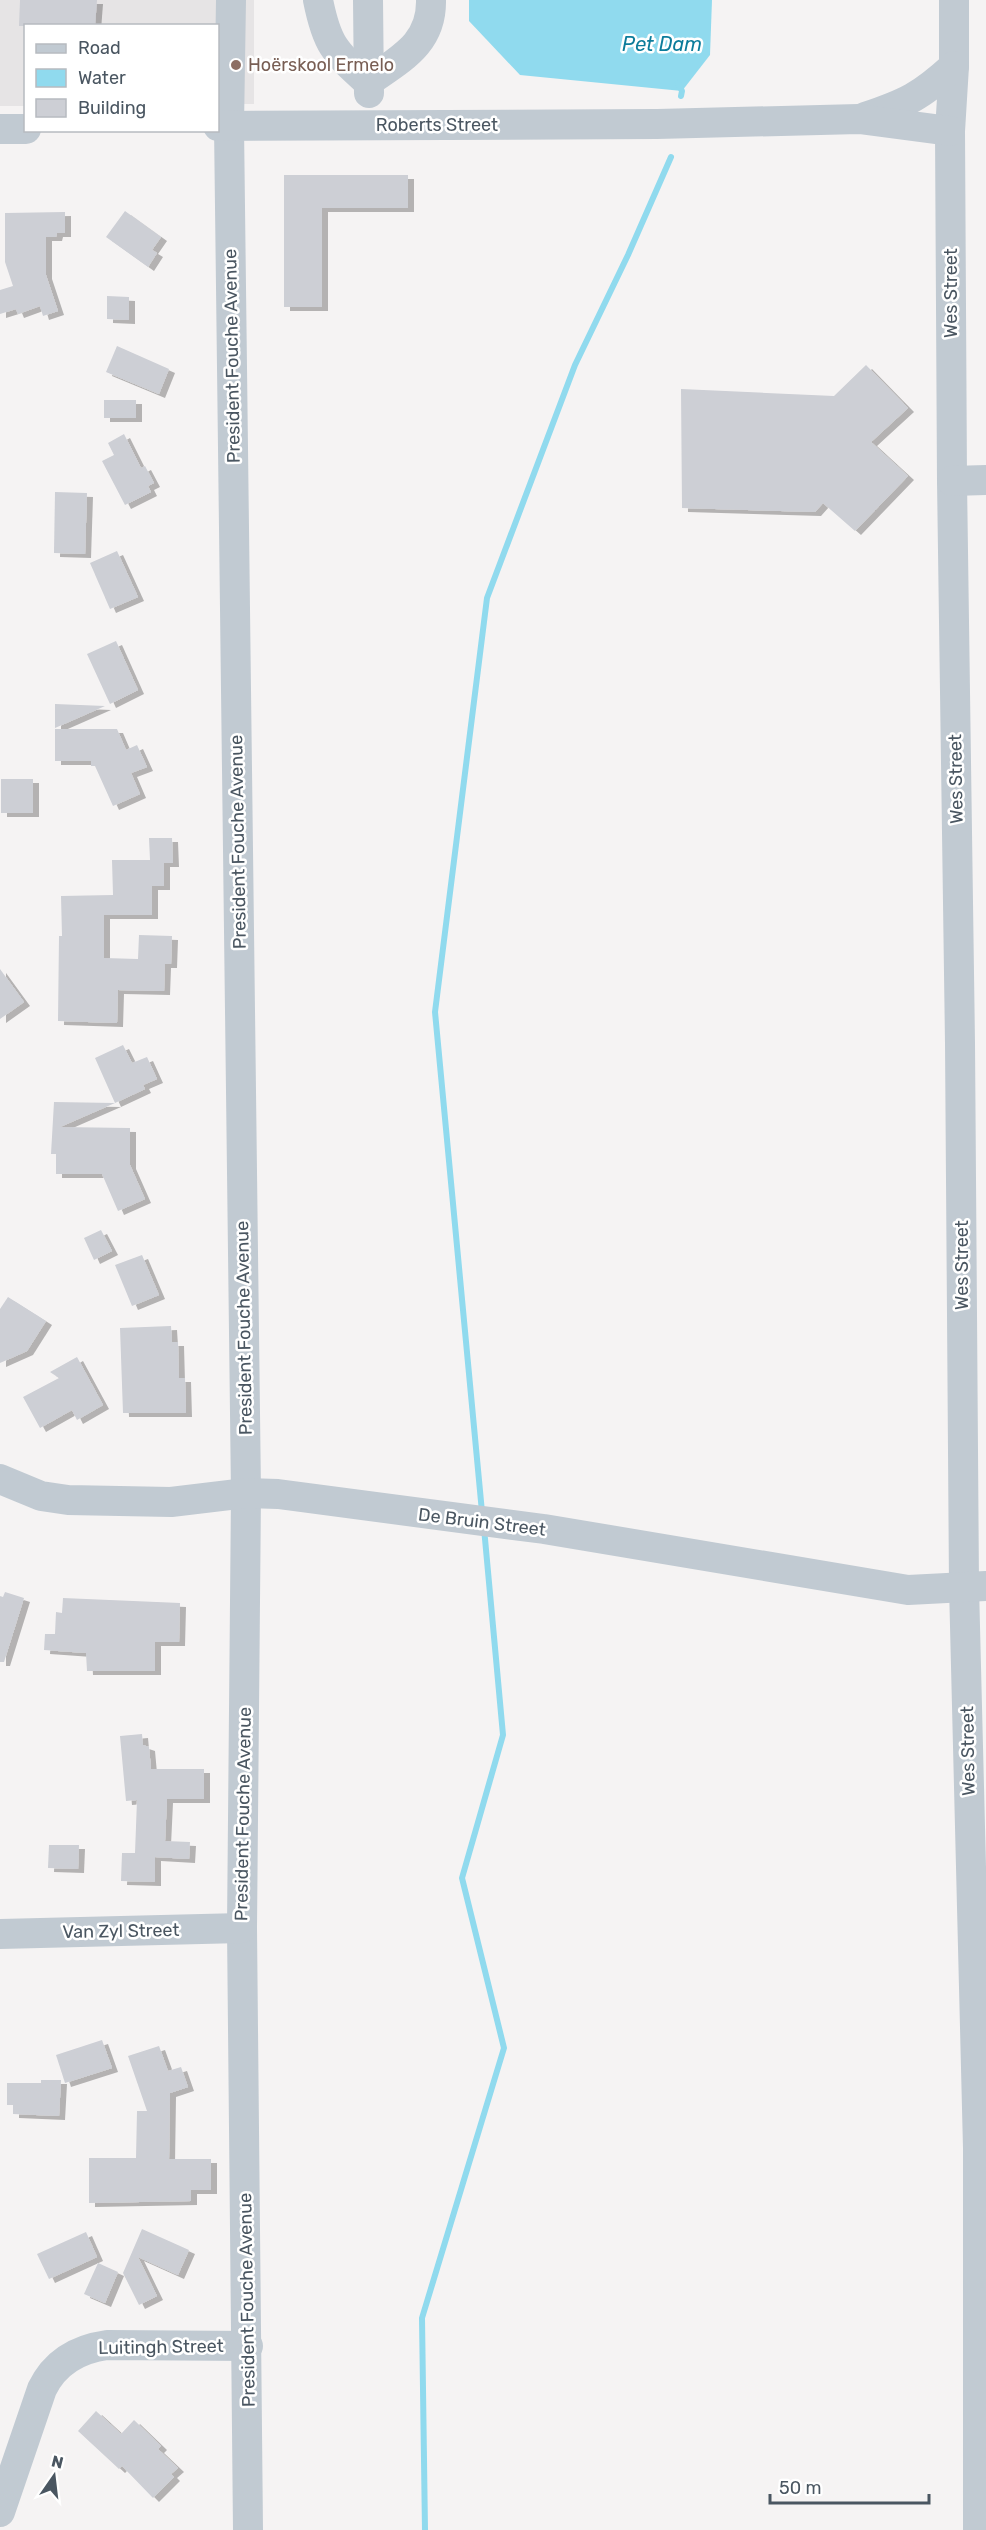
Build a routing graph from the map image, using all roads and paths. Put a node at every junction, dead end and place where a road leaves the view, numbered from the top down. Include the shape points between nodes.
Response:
1 (231, 0) edge
2 (318, 0) edge
3 (368, 0) edge
4 (431, 0) edge
5 (954, 0) edge
6 (954, 66) junction
7 (368, 82) junction
8 (859, 119) junction
9 (223, 126) edge
10 (371, 126) junction
11 (0, 129) edge
12 (24, 129) edge
13 (950, 131) junction
14 (951, 480) junction
15 (986, 480) edge
16 (973, 1043) edge
17 (0, 1479) edge
18 (246, 1493) junction
19 (975, 1586) edge
20 (242, 1928) junction
21 (0, 1934) edge
22 (982, 2148) edge
23 (248, 2346) junction
24 (0, 2512) edge
25 (248, 2530) edge
26 (978, 2530) edge

1 - 9 street, President Fouche Avenue
2 - 7 street via 324,31 331,44
3 - 7 street
4 - 7 street via 428,26 412,50
5 - 6 street, Wes Street
6 - 8 street via 908,102
6 - 13 street, Wes Street
7 - 10 street
8 - 10 street, Roberts Street
8 - 13 street
9 - 10 street, Roberts Street
9 - 18 street, President Fouche Avenue
11 - 12 street
13 - 14 street, Wes Street
14 - 15 street
14 - 16 street, Wes Street
16 - 19 street, Wes Street
17 - 18 street, De Bruin Street via 41,1496 68,1500 171,1502
18 - 19 street, De Bruin Street via 505,1525 908,1590
18 - 20 street, President Fouche Avenue
19 - 22 street, Wes Street
20 - 21 street, Van Zyl Street
20 - 23 street, President Fouche Avenue
22 - 26 street, Wes Street
23 - 24 street, Luitingh Street via 107,2345 74,2354 48,2376
23 - 25 street, President Fouche Avenue

